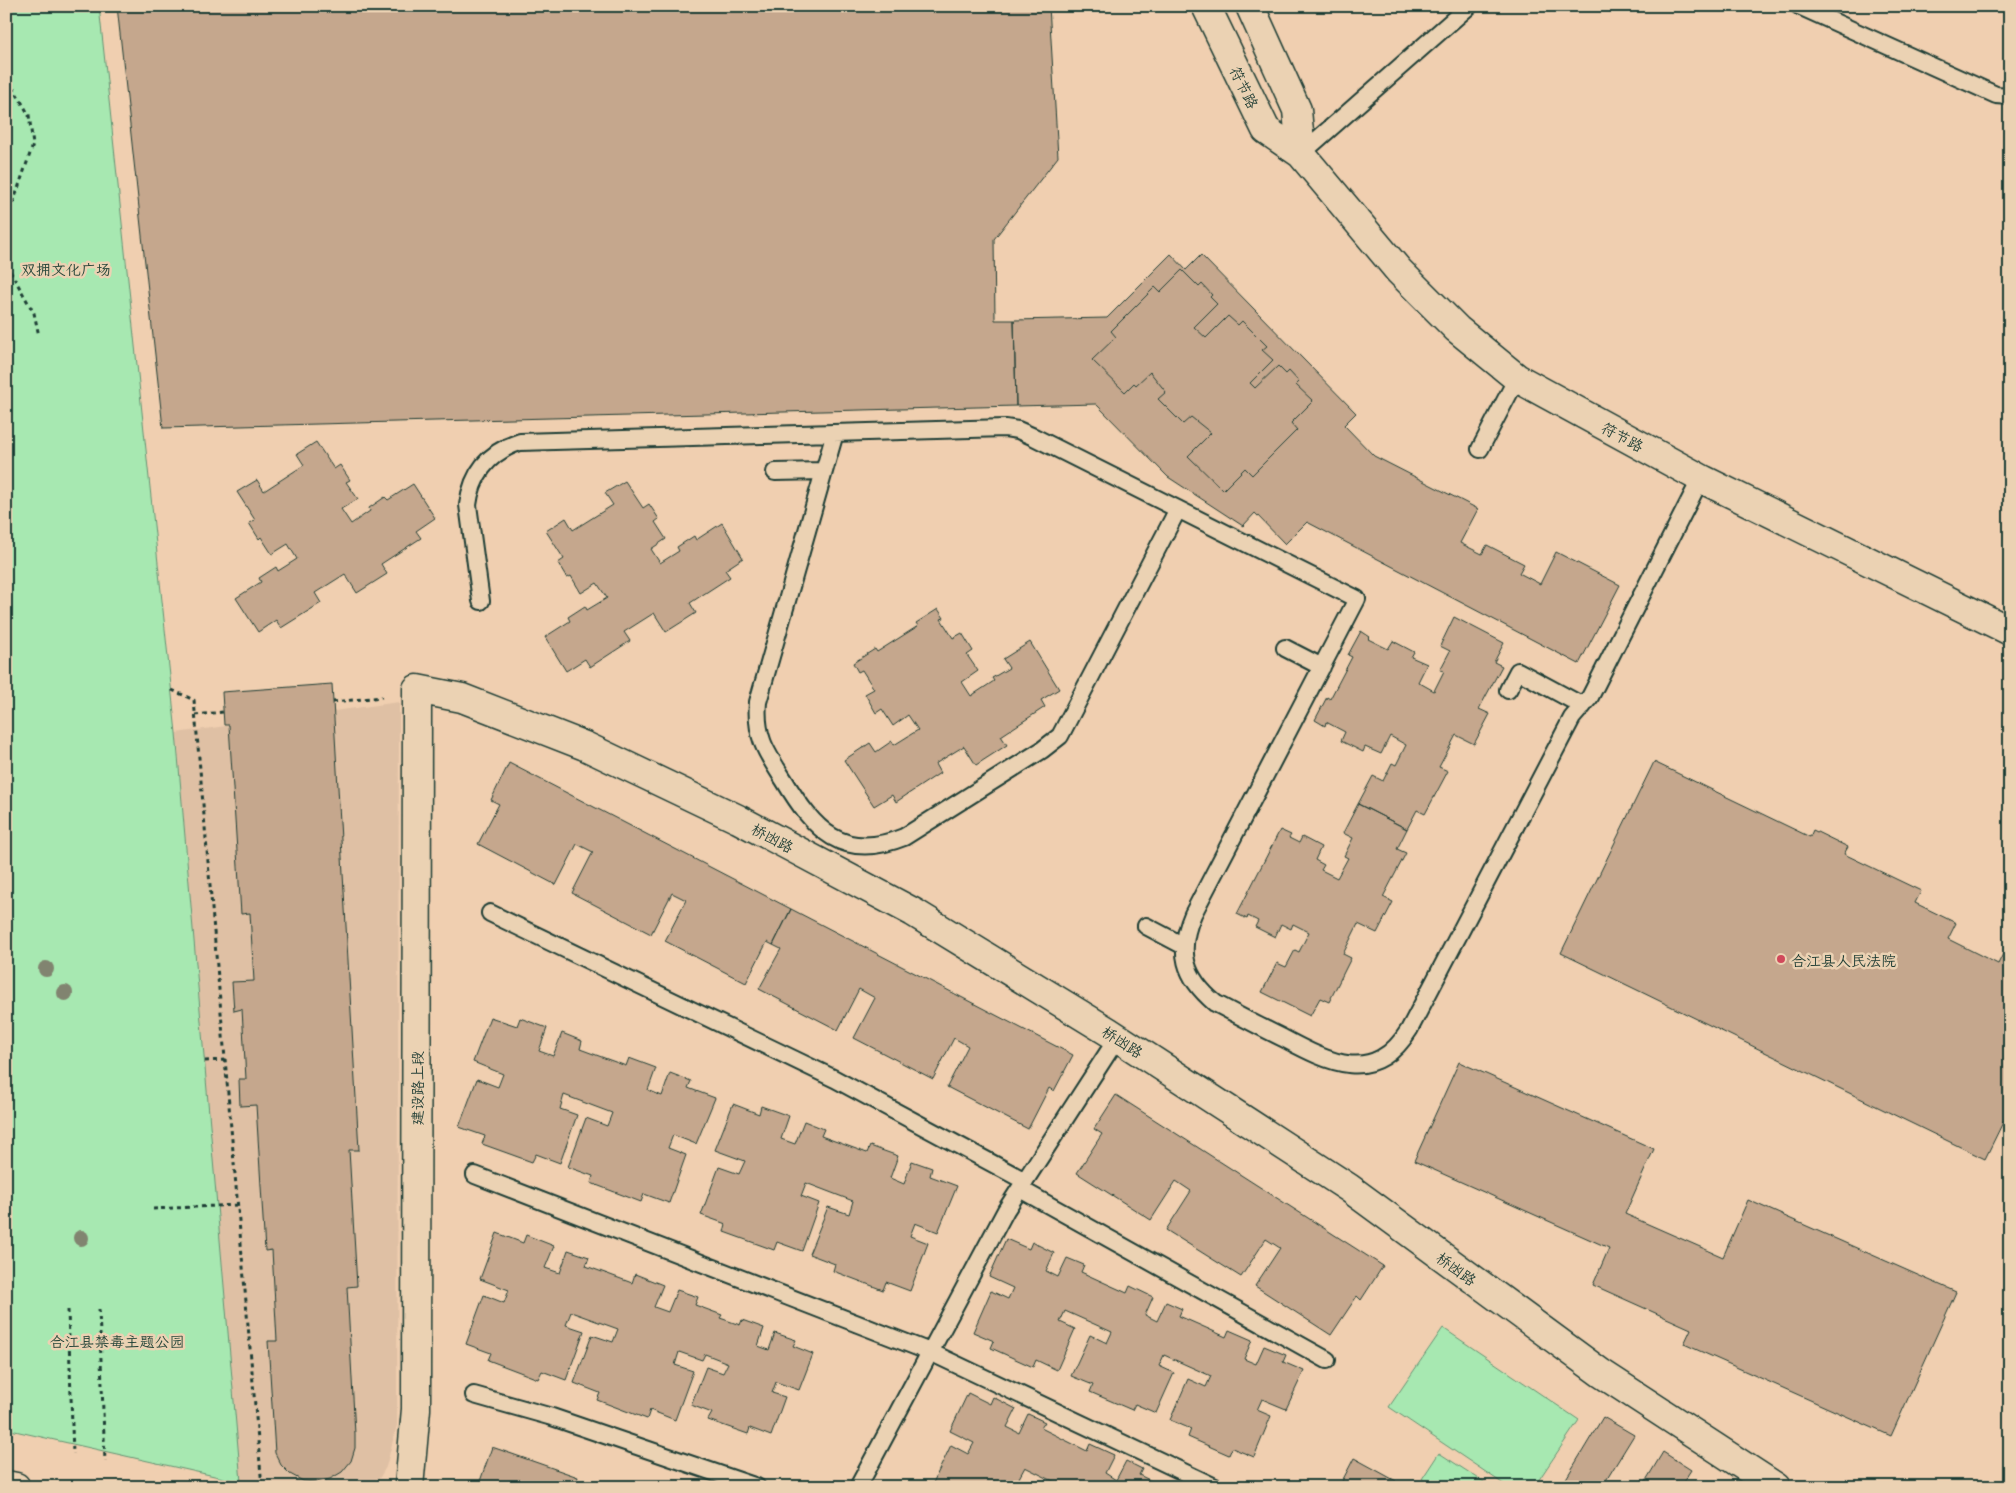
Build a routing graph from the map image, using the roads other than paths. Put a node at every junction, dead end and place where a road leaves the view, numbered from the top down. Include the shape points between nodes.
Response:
1 (1206, 6) edge
2 (1250, 6) edge
3 (1469, 6) edge
4 (1799, 6) edge
5 (2010, 96) edge
6 (1301, 154) junction
7 (1517, 378) junction
8 (835, 433) junction
9 (1480, 449) dead end
10 (824, 471) junction
11 (775, 472) dead end
12 (1700, 478) junction
13 (1178, 509) junction
14 (481, 601) dead end
15 (2010, 631) edge
16 (1285, 648) dead end
17 (1322, 667) junction
18 (1508, 690) dead end
19 (417, 692) joint
20 (1583, 706) junction
21 (490, 913) dead end
22 (1146, 926) dead end
23 (1184, 946) junction
24 (1118, 1037) junction
25 (475, 1174) dead end
26 (1022, 1185) junction
27 (930, 1352) junction
28 (1327, 1360) dead end
29 (474, 1394) dead end
30 (6, 1484) edge
31 (16, 1487) edge
32 (409, 1487) edge
33 (757, 1487) edge
34 (858, 1487) edge
35 (1215, 1487) edge
36 (1776, 1487) edge

1 - 6 street, 符节路 via 1266,130
2 - 6 street via 1297,110
3 - 6 lane
4 - 5 lane via 1996,95
6 - 7 street, 符节路 via 1399,271 1457,329
7 - 9 lane
7 - 12 street, 符节路
8 - 10 lane
8 - 13 lane via 1018,430
8 - 14 lane via 534,440 506,446 485,463 470,490 468,506
10 - 11 lane
10 - 13 lane via 758,702 757,725 763,746 801,809 823,832 851,844 869,846 887,844 904,837 1060,736
12 - 15 street, 符节路
12 - 20 lane
13 - 17 lane via 1357,599
16 - 17 lane
17 - 23 lane via 1193,914
18 - 20 lane via 1518,672
19 - 24 street, 桥凼路 via 462,698 585,746 738,819 913,912
19 - 32 street, 建设路上段 via 416,1409
20 - 23 lane via 1572,718 1409,1030 1402,1042 1381,1059 1354,1065 1325,1060 1215,1003 1192,978
21 - 26 lane via 835,1079
22 - 23 lane
24 - 26 lane
24 - 36 street, 桥凼路 via 1349,1188 1601,1372
25 - 27 lane
26 - 27 lane
26 - 28 lane
27 - 34 lane
27 - 35 lane
29 - 33 lane via 552,1417
30 - 31 street

